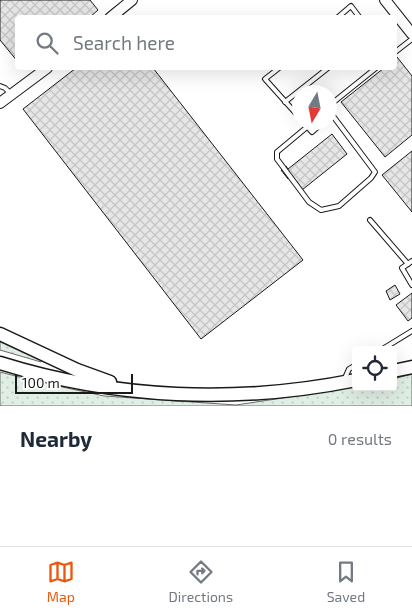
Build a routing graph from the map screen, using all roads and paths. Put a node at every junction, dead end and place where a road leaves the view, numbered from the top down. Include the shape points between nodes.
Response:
1 (132, 0) edge
2 (386, 0) edge
3 (114, 15) edge
4 (341, 15) edge
5 (358, 15) edge
6 (412, 34) edge
7 (412, 39) edge
8 (397, 51) edge
9 (44, 70) edge
10 (277, 70) edge
11 (325, 70) edge
12 (374, 70) edge
13 (0, 86) edge
14 (11, 94) junction
15 (337, 99) edge
16 (285, 102) junction
17 (0, 103) edge
18 (292, 109) edge
19 (337, 124) edge
20 (303, 130) edge
21 (370, 220) dead end
22 (410, 263) edge
23 (412, 285) edge
24 (412, 331) edge
25 (0, 334) edge
26 (388, 346) edge
27 (0, 363) edge
28 (352, 367) edge
29 (412, 367) edge
30 (397, 371) edge
31 (350, 381) edge
32 (139, 391) junction

1 - 3 street
2 - 6 street
4 - 5 lane via 350,6
7 - 8 lane
9 - 14 street
10 - 16 lane via 266,79
11 - 16 lane
12 - 15 lane
13 - 14 lane
14 - 17 street
16 - 18 lane
19 - 20 lane via 375,172 339,206 321,210 309,202 277,159 277,152
21 - 22 lane
22 - 23 lane via 402,268
24 - 26 lane
25 - 32 highway via 77,370
27 - 32 highway via 70,381
28 - 31 lane via 349,369
29 - 30 highway
31 - 32 highway via 236,394

